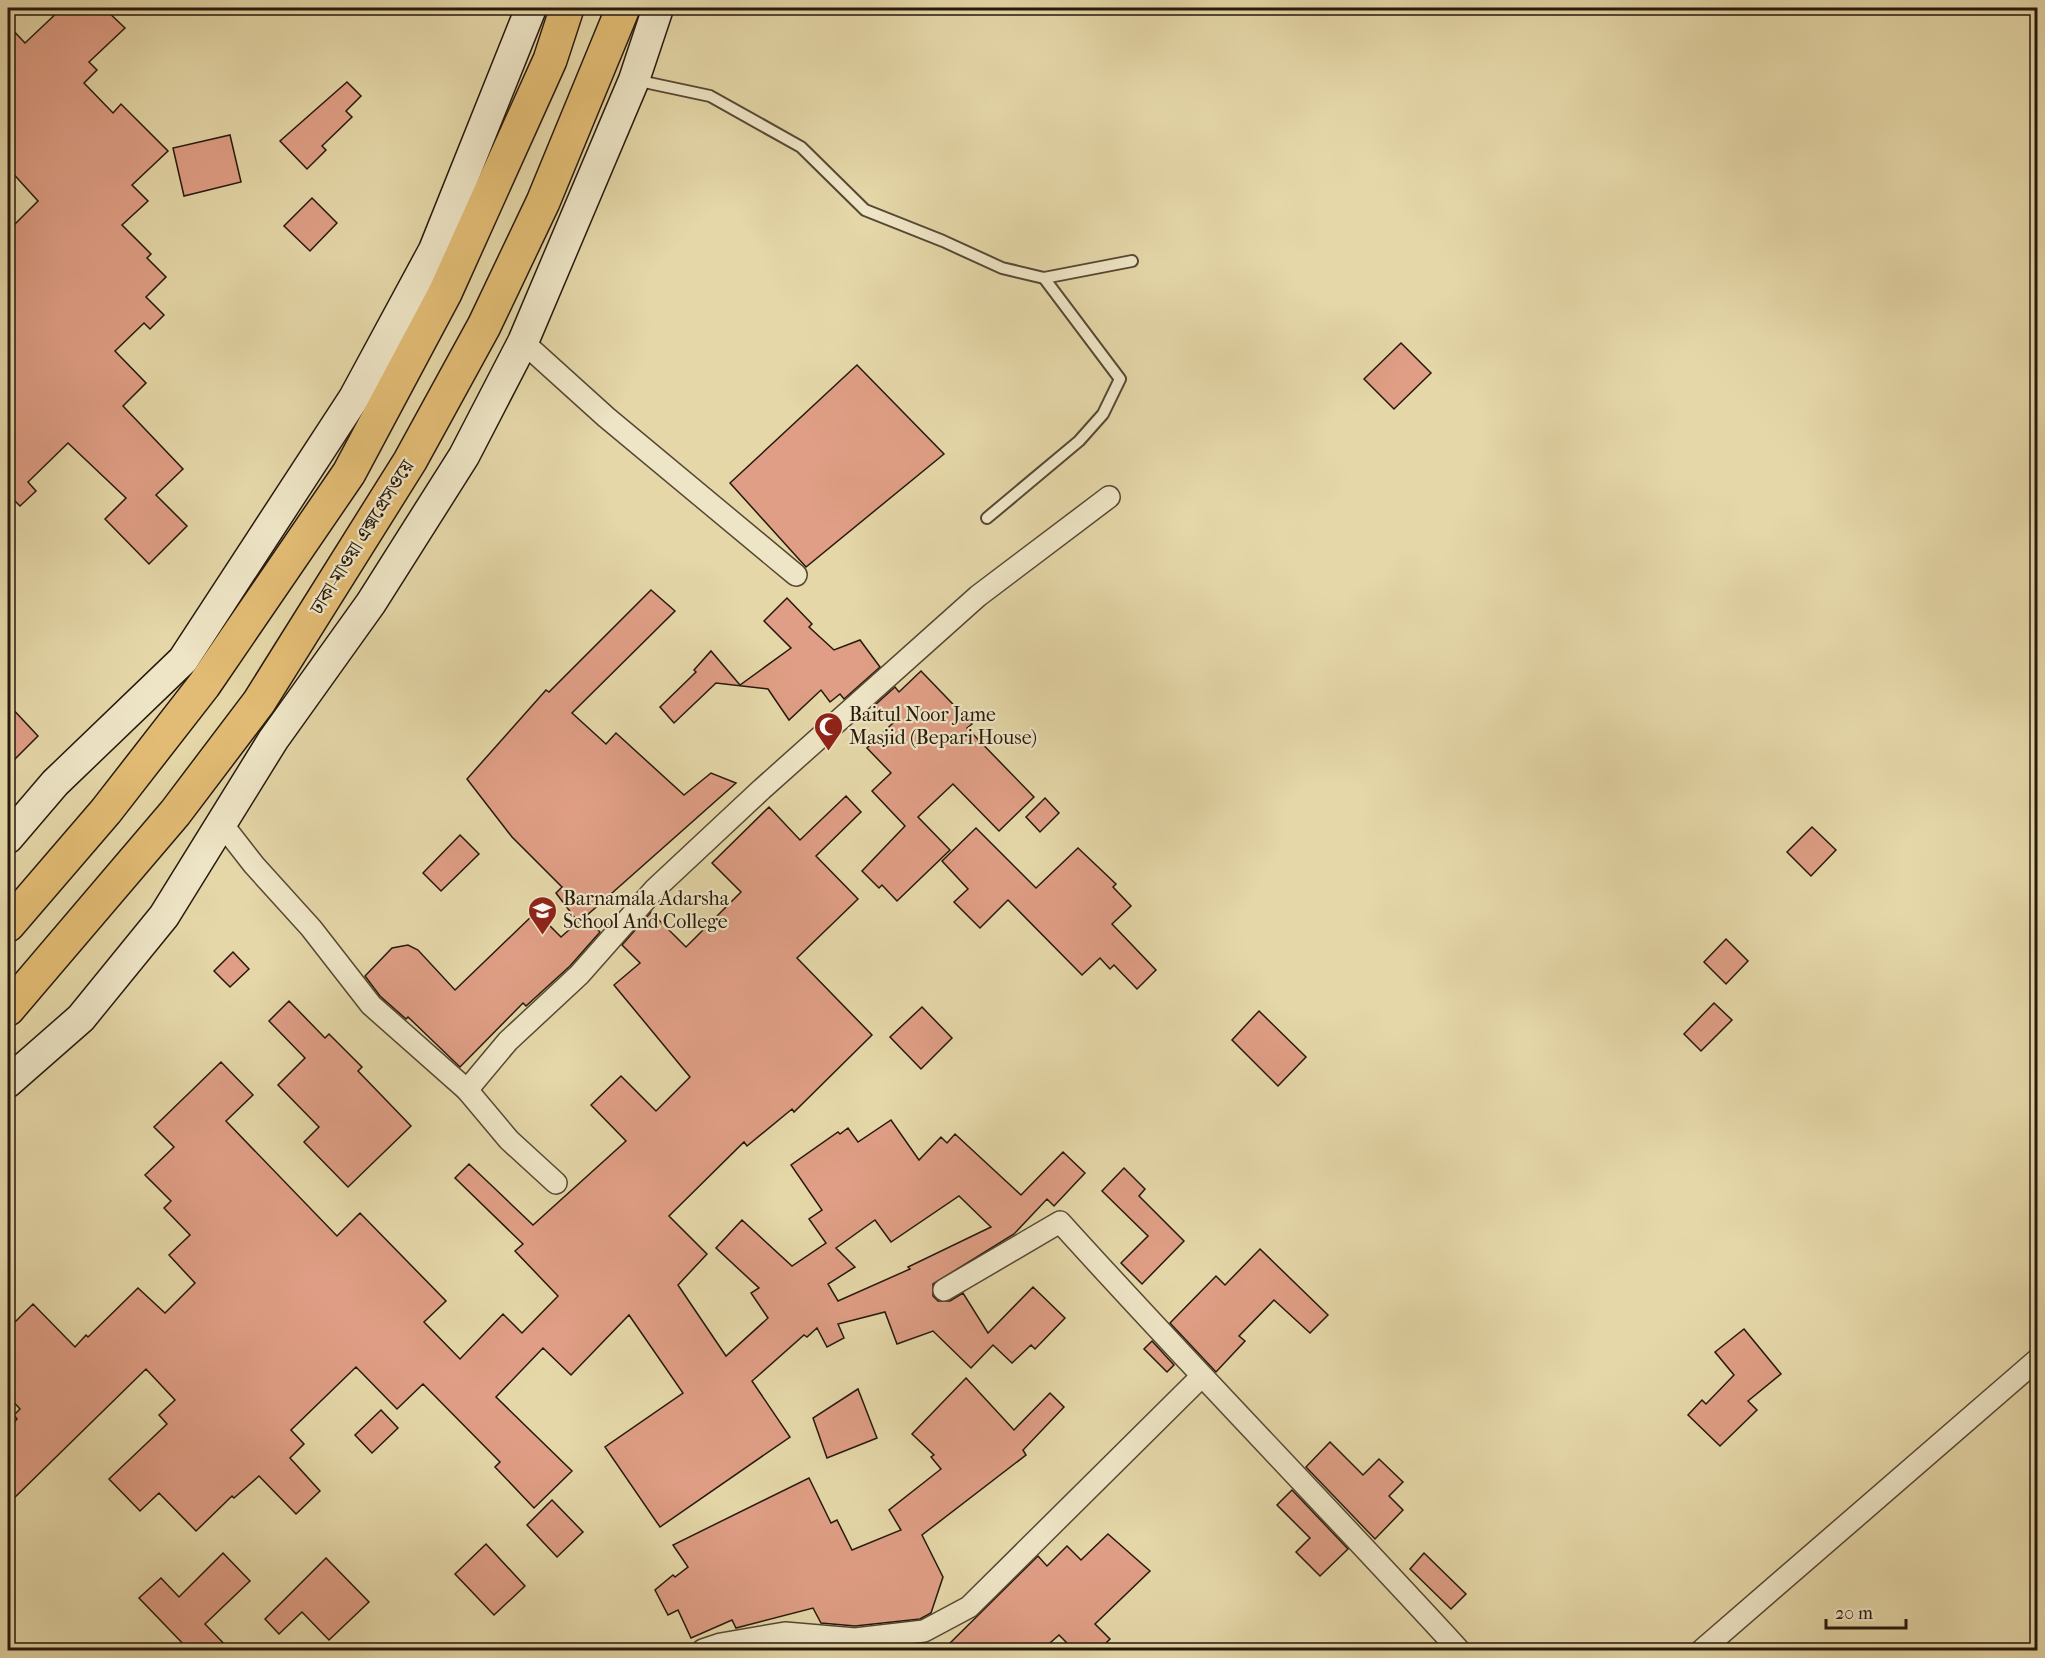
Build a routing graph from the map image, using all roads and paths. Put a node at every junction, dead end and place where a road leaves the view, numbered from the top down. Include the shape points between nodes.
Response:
1 (531, 8) edge
2 (567, 8) edge
3 (623, 8) edge
4 (658, 8) edge
5 (634, 80) junction
6 (1132, 261) dead end
7 (1044, 278) junction
8 (523, 342) junction
9 (1109, 497) dead end
10 (987, 518) dead end
11 (796, 575) dead end
12 (222, 824) junction
13 (8, 838) edge
14 (8, 925) edge
15 (8, 1008) edge
16 (8, 1082) edge
17 (467, 1090) junction
18 (556, 1183) dead end
19 (944, 1290) dead end
20 (2037, 1359) edge
21 (1201, 1377) junction
22 (703, 1650) edge
23 (1459, 1650) edge
24 (1702, 1650) edge

1 - 13 main road via 434,249 354,398 183,660 55,783
2 - 14 highway via 550,60 445,293 348,473 204,685 106,811
3 - 15 highway, ঢাকা-মাওয়া এক্সপ্রেসওয়ে via 543,202 484,326 410,461 259,702 174,813
4 - 5 main road
5 - 7 lane via 710,96 801,147 865,210 1002,268
5 - 8 main road
6 - 7 lane
7 - 10 lane via 1120,379 1103,414 1079,441
8 - 11 street via 606,417
8 - 12 main road via 464,456 371,603 273,740
9 - 17 street via 978,596 762,789 655,889 579,975 508,1041
12 - 16 main road via 164,916 81,1018
12 - 17 street via 371,1005
17 - 18 street via 508,1140
19 - 21 street via 1060,1222
20 - 24 street
21 - 22 street via 969,1606 924,1631 855,1639 785,1633
21 - 23 street

